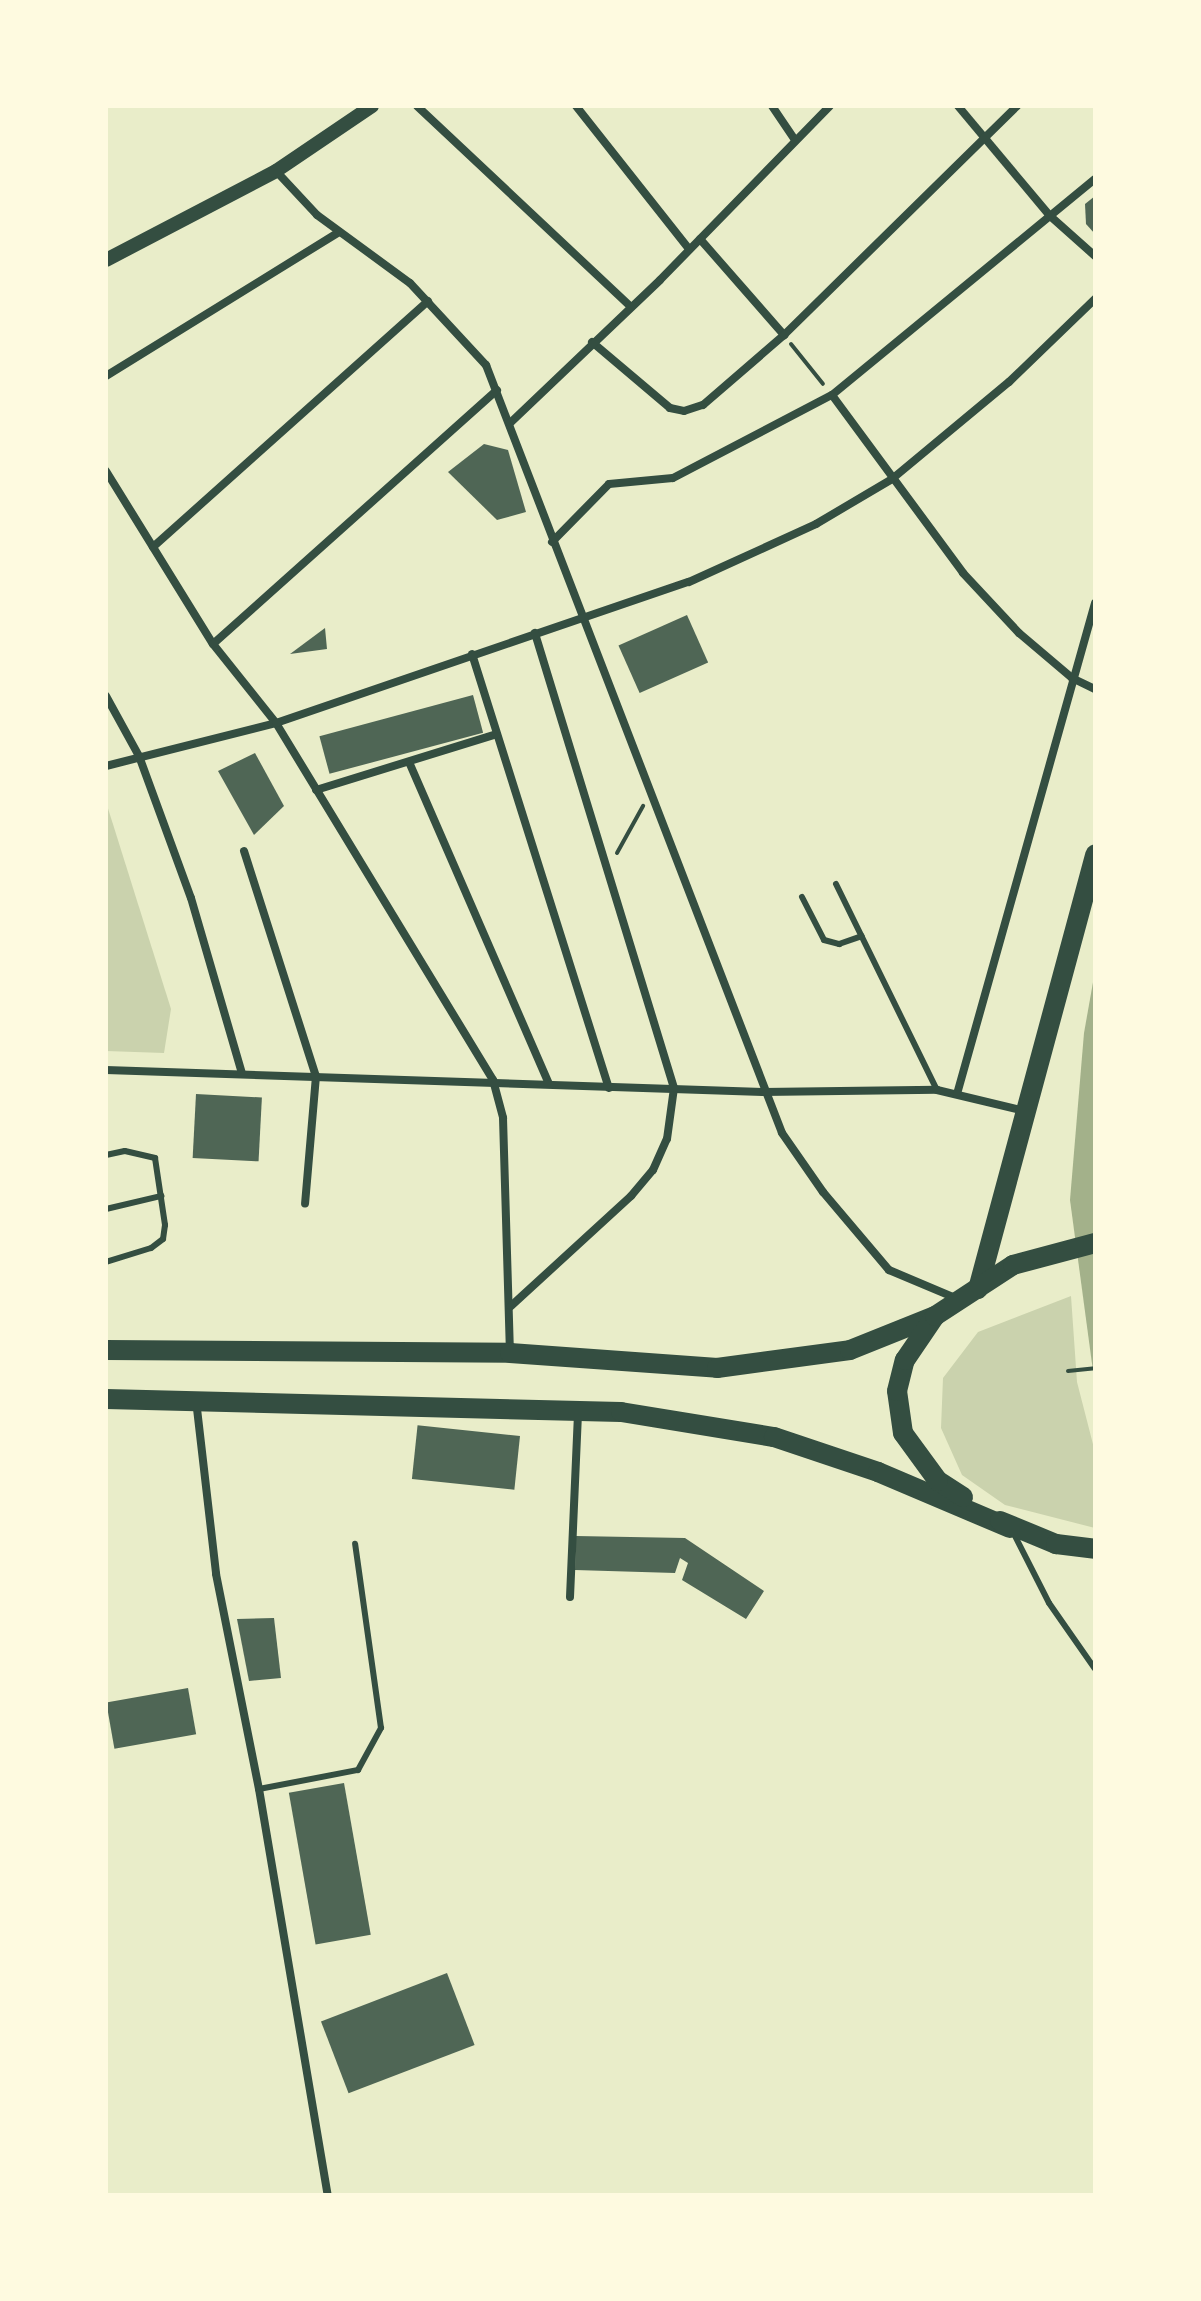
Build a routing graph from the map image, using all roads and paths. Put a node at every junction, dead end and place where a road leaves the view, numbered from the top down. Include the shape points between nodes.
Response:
1 (372, 106) edge
2 (417, 106) edge
3 (576, 106) edge
4 (772, 106) edge
5 (830, 106) edge
6 (958, 106) edge
7 (1017, 106) edge
8 (985, 139) junction
9 (795, 140) junction
10 (276, 171) junction
11 (1095, 179) edge
12 (1049, 215) junction
13 (339, 232) junction
14 (700, 239) junction
15 (689, 249) junction
16 (1095, 256) edge
17 (106, 260) edge
18 (1095, 299) edge
19 (428, 301) junction
20 (630, 306) junction
21 (784, 335) junction
22 (592, 342) junction
23 (106, 376) edge
24 (497, 390) junction
25 (832, 395) junction
26 (510, 423) junction
27 (106, 471) edge
28 (892, 479) junction
29 (552, 542) junction
30 (153, 547) junction
31 (1095, 603) edge
32 (579, 616) junction
33 (535, 633) junction
34 (213, 644) junction
35 (472, 654) junction
36 (1072, 678) junction
37 (1095, 689) edge
38 (106, 696) edge
39 (276, 723) junction
40 (497, 734) junction
41 (139, 756) junction
42 (409, 762) junction
43 (106, 766) edge
44 (316, 790) junction
45 (649, 797) junction
46 (244, 851) dead end
47 (1095, 854) edge
48 (609, 875) junction
49 (836, 884) dead end
50 (802, 897) dead end
51 (862, 936) junction
52 (106, 1070) edge
53 (242, 1074) junction
54 (316, 1076) junction
55 (493, 1080) junction
56 (549, 1084) junction
57 (609, 1088) junction
58 (674, 1088) junction
59 (937, 1090) junction
60 (763, 1092) junction
61 (957, 1094) junction
62 (1025, 1111) junction
63 (106, 1155) edge
64 (161, 1196) junction
65 (305, 1204) dead end
66 (106, 1209) edge
67 (1095, 1243) edge
68 (106, 1262) edge
69 (978, 1289) junction
70 (959, 1300) junction
71 (511, 1306) junction
72 (935, 1316) junction
73 (106, 1350) edge
74 (510, 1353) junction
75 (1095, 1368) edge
76 (1068, 1371) dead end
77 (106, 1399) edge
78 (196, 1399) junction
79 (578, 1411) junction
80 (1010, 1528) junction
81 (355, 1544) dead end
82 (1095, 1549) edge
83 (570, 1597) dead end
84 (1095, 1669) edge
85 (259, 1789) junction
86 (328, 2195) edge

1 - 10 street
2 - 20 street
3 - 15 street
4 - 9 street
5 - 9 street
6 - 8 street
7 - 8 street
8 - 12 street
8 - 21 street
9 - 14 street
10 - 13 street
10 - 17 street
11 - 12 street
12 - 16 street
12 - 25 street
13 - 19 street
13 - 23 street
14 - 15 street
14 - 21 street
15 - 20 street
18 - 28 street via 1009,382
19 - 24 street via 474,349
19 - 30 street
20 - 22 street
21 - 22 street via 703,405 684,411 670,408
21 - 25 path
22 - 26 street
24 - 26 street
24 - 34 street
25 - 28 street
25 - 29 street via 673,478 609,484
26 - 29 street
27 - 30 street
28 - 32 street via 816,524 689,582
28 - 36 street via 963,573
29 - 32 street
30 - 34 street
31 - 36 street
32 - 33 street
32 - 45 street
33 - 35 street
33 - 48 street
34 - 39 street
35 - 39 street
35 - 40 street
36 - 37 street
36 - 61 street
38 - 41 street
39 - 41 street
39 - 44 street
40 - 42 street
40 - 57 street
41 - 43 street
41 - 53 street via 191,898
42 - 44 street
42 - 56 street
44 - 55 street
45 - 48 path via 624,833
45 - 60 street
46 - 54 street
47 - 62 main road
48 - 58 street
49 - 51 lane
50 - 51 lane via 824,940 839,944
51 - 59 lane
52 - 53 street
53 - 54 street
54 - 55 street
54 - 65 street
55 - 56 street
55 - 71 street via 502,1107
56 - 57 street
57 - 58 street
58 - 60 street
58 - 71 street via 667,1139 653,1170
59 - 60 street
59 - 61 street
60 - 70 street via 782,1133 874,1255 911,1281
61 - 62 street
62 - 69 main road
63 - 64 lane via 125,1151 155,1158
64 - 66 lane
64 - 68 lane via 163,1239
67 - 69 main road via 1013,1265
69 - 70 main road
70 - 72 main road
71 - 74 street
72 - 74 main road via 850,1350 717,1368
72 - 80 main road via 905,1360 897,1391 903,1433 938,1481
73 - 74 main road
75 - 76 path
77 - 78 main road
78 - 79 main road
78 - 85 street via 216,1574
79 - 80 main road via 774,1437 878,1472
79 - 83 street
80 - 82 main road via 1056,1544
80 - 84 lane via 1049,1603
81 - 85 lane via 381,1728 358,1770
85 - 86 street

